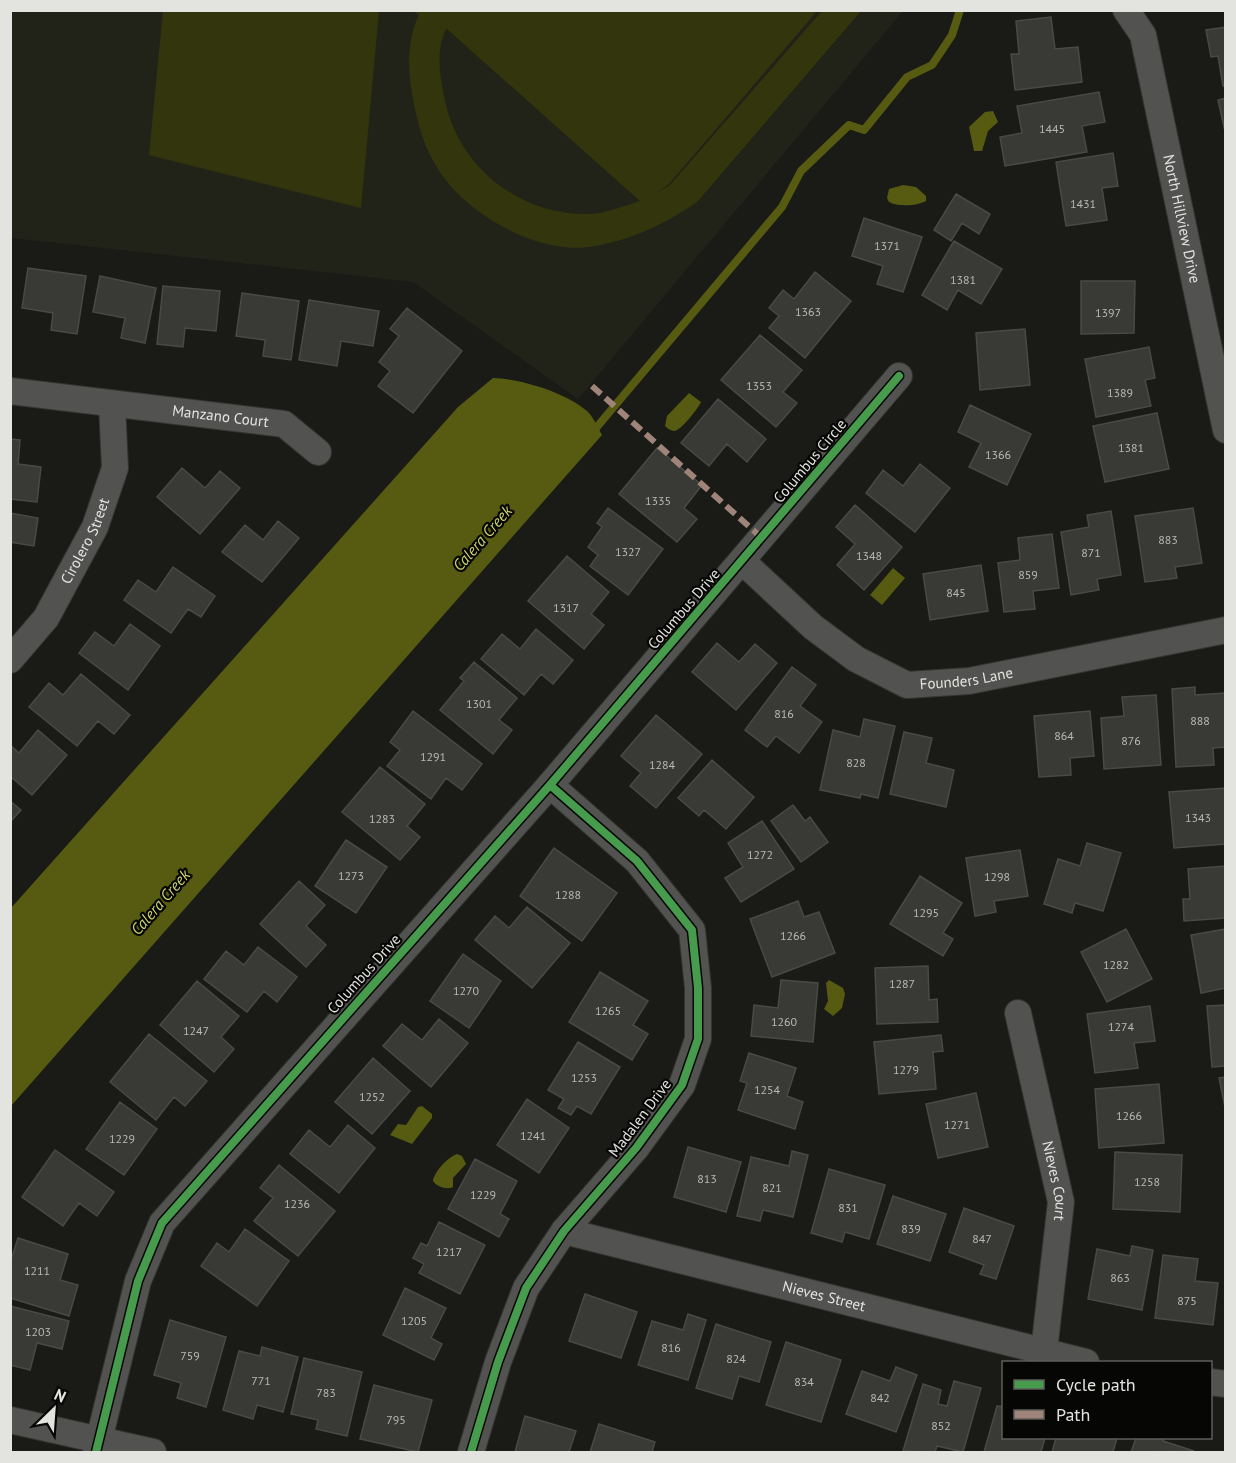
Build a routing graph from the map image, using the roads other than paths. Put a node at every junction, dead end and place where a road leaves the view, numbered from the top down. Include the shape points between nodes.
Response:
1 (1126, 10) edge
2 (899, 376) dead end
3 (10, 391) edge
4 (112, 405) junction
5 (1226, 430) edge
6 (318, 452) dead end
7 (743, 562) junction
8 (1226, 630) edge
9 (10, 660) edge
10 (550, 784) junction
11 (1018, 1013) dead end
12 (564, 1231) junction
13 (1044, 1351) junction
14 (1082, 1361) edge
15 (10, 1420) edge
16 (97, 1446) edge
17 (153, 1452) edge
18 (471, 1452) edge

1 - 5 street, North Hillview Drive via 1143,35
2 - 7 street, Columbus Circle
3 - 4 street, Manzano Court
4 - 6 street, Manzano Court via 284,424
4 - 9 street, Cirolero Street via 115,468 95,527 46,618
7 - 8 street, Founders Lane via 813,627 856,659 907,685 969,681
7 - 10 street, Columbus Drive
10 - 12 street, Madalen Drive via 637,861 692,930 698,988 698,1039 682,1085 636,1148
10 - 16 street, Columbus Drive via 162,1223 138,1281
11 - 13 street, Nieves Court via 1061,1202
12 - 13 street, Nieves Street
12 - 18 street, Madalen Drive via 526,1288 498,1362
13 - 14 street, Nieves Street
15 - 16 street
16 - 17 street

